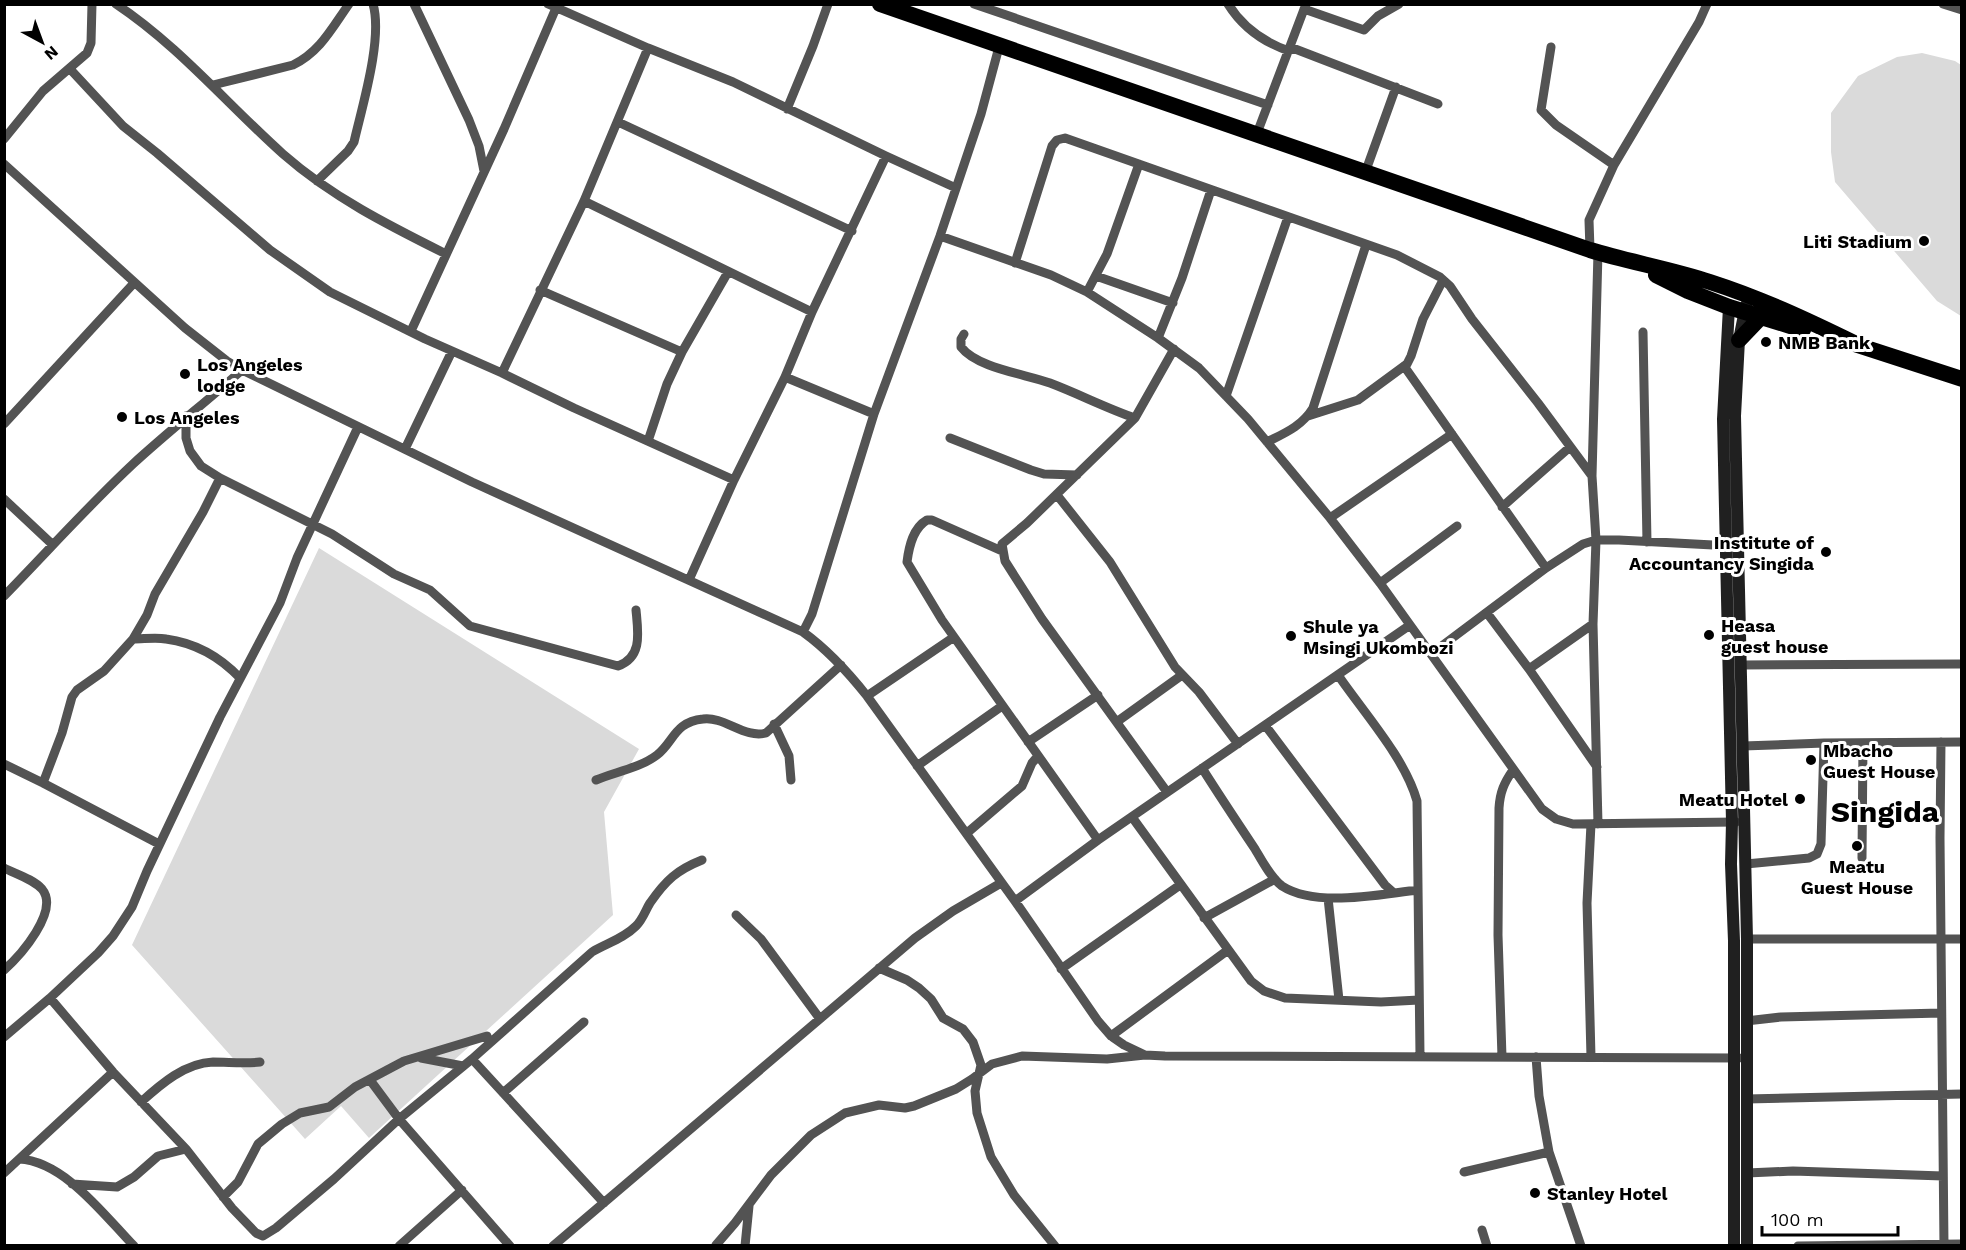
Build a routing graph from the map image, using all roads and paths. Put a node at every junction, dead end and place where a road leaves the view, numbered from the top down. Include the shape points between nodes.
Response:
1 (92, 4) edge
2 (116, 4) edge
3 (349, 4) edge
4 (373, 4) edge
5 (414, 4) edge
6 (828, 4) edge
7 (880, 4) edge
8 (974, 4) edge
9 (1228, 4) edge
10 (1398, 4) edge
11 (1707, 4) edge
12 (1943, 4) edge
13 (552, 6) edge
14 (1305, 7) edge
15 (1962, 10) edge
16 (999, 46) junction
17 (1551, 47) dead end
18 (648, 48) junction
19 (1289, 49) junction
20 (70, 69) junction
21 (213, 85) junction
22 (1396, 87) junction
23 (1438, 104) dead end
24 (1268, 105) junction
25 (787, 109) junction
26 (618, 122) junction
27 (1256, 136) junction
28 (4, 139) edge
29 (886, 156) junction
30 (4, 164) edge
31 (1138, 164) junction
32 (1614, 165) junction
33 (484, 171) junction
34 (1365, 173) junction
35 (317, 181) junction
36 (956, 188) junction
37 (1211, 190) junction
38 (584, 201) junction
39 (1288, 217) junction
40 (852, 231) junction
41 (940, 236) junction
42 (1366, 245) junction
43 (1594, 251) junction
44 (446, 254) junction
45 (1625, 260) junction
46 (1016, 263) junction
47 (728, 272) junction
48 (1096, 276) junction
49 (1443, 280) junction
50 (134, 283) junction
51 (540, 290) junction
52 (1087, 292) junction
53 (1173, 303) junction
54 (1741, 305) junction
55 (812, 312) junction
56 (1761, 317) junction
57 (411, 331) junction
58 (1643, 332) dead end
59 (963, 334) dead end
60 (1158, 338) junction
61 (1740, 340) junction
62 (1854, 343) junction
63 (1174, 349) junction
64 (452, 351) junction
65 (682, 352) junction
66 (1404, 366) junction
67 (242, 370) junction
68 (502, 373) junction
69 (1958, 373) edge
70 (785, 377) junction
71 (1226, 396) junction
72 (874, 414) junction
73 (186, 416) junction
74 (1308, 416) junction
75 (1136, 418) junction
76 (4, 424) edge
77 (358, 427) junction
78 (1452, 434) junction
79 (951, 438) dead end
80 (648, 441) junction
81 (1267, 442) junction
82 (1570, 447) junction
83 (405, 449) junction
84 (1077, 475) junction
85 (1592, 476) junction
86 (220, 478) junction
87 (734, 480) junction
88 (1057, 495) junction
89 (4, 499) edge
90 (1502, 507) junction
91 (1330, 518) junction
92 (312, 524) junction
93 (1457, 526) dead end
94 (1596, 540) junction
95 (1647, 542) junction
96 (53, 545) junction
97 (1731, 546) junction
98 (1002, 551) junction
99 (1546, 567) junction
100 (688, 580) junction
101 (1380, 583) junction
102 (4, 596) edge
103 (636, 610) dead end
104 (1487, 613) junction
105 (1593, 624) junction
106 (1410, 625) junction
107 (803, 632) junction
108 (954, 637) junction
109 (134, 639) junction
110 (1431, 654) junction
111 (1962, 664) edge
112 (842, 665) junction
113 (1741, 665) junction
114 (1529, 669) junction
115 (1182, 675) junction
116 (1338, 675) junction
117 (240, 678) junction
118 (1098, 695) junction
119 (867, 696) junction
120 (1002, 706) junction
121 (1118, 721) junction
122 (774, 724) junction
123 (1266, 725) junction
124 (1028, 742) junction
125 (1941, 742) junction
126 (1962, 742) edge
127 (1824, 743) junction
128 (1863, 743) junction
129 (1238, 744) junction
130 (1743, 746) junction
131 (1038, 756) junction
132 (4, 764) edge
133 (917, 766) junction
134 (1202, 768) junction
135 (1598, 768) junction
136 (1513, 770) junction
137 (596, 780) dead end
138 (791, 780) dead end
139 (43, 783) junction
140 (1167, 792) junction
141 (1132, 817) junction
142 (1738, 822) junction
143 (1594, 824) junction
144 (967, 834) junction
145 (1098, 840) junction
146 (159, 844) junction
147 (1862, 858) dead end
148 (702, 860) dead end
149 (1746, 864) junction
150 (4, 868) edge
151 (1275, 879) junction
152 (1001, 883) junction
153 (1180, 885) junction
154 (1418, 890) junction
155 (1394, 892) junction
156 (1328, 898) junction
157 (1015, 901) junction
158 (736, 915) dead end
159 (1204, 918) junction
160 (1747, 939) junction
161 (1941, 939) junction
162 (1962, 939) edge
163 (1228, 950) junction
164 (879, 968) junction
165 (1061, 969) junction
166 (4, 970) edge
167 (50, 998) junction
168 (1339, 1000) junction
169 (1419, 1000) junction
170 (1941, 1013) junction
171 (820, 1019) junction
172 (1746, 1021) junction
173 (584, 1022) dead end
174 (487, 1036) dead end
175 (1111, 1036) junction
176 (4, 1037) edge
177 (1145, 1055) junction
178 (1420, 1056) junction
179 (1502, 1057) junction
180 (1536, 1057) junction
181 (1591, 1057) junction
182 (416, 1058) junction
183 (1733, 1058) junction
184 (1746, 1058) junction
185 (472, 1059) junction
186 (260, 1062) dead end
187 (463, 1066) junction
188 (113, 1072) junction
189 (980, 1072) junction
190 (370, 1080) junction
191 (503, 1093) junction
192 (1942, 1094) junction
193 (1962, 1094) edge
194 (1746, 1099) junction
195 (141, 1102) junction
196 (399, 1119) junction
197 (186, 1149) junction
198 (1549, 1152) junction
199 (19, 1159) junction
200 (1464, 1172) dead end
201 (4, 1173) edge
202 (1747, 1173) junction
203 (1943, 1176) junction
204 (72, 1184) junction
205 (462, 1190) junction
206 (223, 1197) junction
207 (749, 1202) junction
208 (604, 1203) junction
209 (1482, 1230) dead end
210 (1962, 1244) edge
211 (134, 1245) edge
212 (399, 1245) edge
213 (510, 1245) edge
214 (553, 1245) edge
215 (716, 1245) edge
216 (745, 1245) edge
217 (1054, 1245) edge
218 (1486, 1245) edge
219 (1581, 1245) edge
220 (1734, 1245) edge
221 (1747, 1245) edge
222 (1798, 1245) edge
223 (1944, 1245) edge

1 - 20 street via 89,49
2 - 21 street via 157,34
3 - 21 street via 317,49 303,60
4 - 35 street via 375,36 354,142
5 - 33 street via 469,120
6 - 25 street
7 - 16 highway
8 - 24 street
9 - 19 street via 1254,33 1273,45
10 - 14 street via 1364,30
11 - 32 street
12 - 15 street
13 - 18 street
13 - 33 street
14 - 19 street
16 - 27 highway
16 - 36 street
17 - 32 street via 1541,110
18 - 25 street via 733,82
18 - 26 street
19 - 22 street
19 - 24 street
20 - 28 street via 43,91
20 - 57 street via 123,126 270,250 330,292
21 - 35 street
22 - 23 street
22 - 34 street
24 - 27 street
25 - 29 street
26 - 38 street
26 - 40 street
27 - 34 highway
29 - 36 street
29 - 40 street
30 - 50 street
31 - 37 street
31 - 46 street via 1065,138 1058,140 1052,146
31 - 48 street
32 - 43 street via 1589,220
33 - 44 street
34 - 43 highway
35 - 44 street via 350,204
36 - 41 street
37 - 39 street
37 - 53 street
38 - 47 street
38 - 51 street
39 - 42 street
39 - 71 street
40 - 55 street
41 - 46 street
41 - 72 street
42 - 49 street via 1415,263
42 - 74 street
43 - 45 highway
43 - 85 street
44 - 57 street
45 - 54 highway via 1688,291
45 - 54 highway via 1707,281
46 - 52 street
47 - 55 street
47 - 65 street
48 - 52 street
48 - 53 street
49 - 66 street
49 - 82 street
50 - 67 street via 185,328
50 - 76 street
51 - 65 street
51 - 68 street
52 - 60 street
53 - 60 street
54 - 56 highway
54 - 61 main road
54 - 62 highway
54 - 97 main road via 1722,418
55 - 70 street
56 - 61 highway
56 - 62 highway
57 - 64 street
58 - 95 street
59 - 75 street via 961,347 975,358
60 - 63 street
61 - 97 main road
62 - 69 highway
63 - 71 street
63 - 75 street
64 - 68 street
64 - 83 street
65 - 80 street
66 - 74 street via 1358,400
66 - 78 street
67 - 73 street
67 - 77 street
68 - 80 street
70 - 72 street
70 - 87 street
71 - 81 street
72 - 107 street
73 - 86 street via 190,451 201,465
73 - 96 street
74 - 81 street via 1298,426
75 - 84 street
77 - 83 street
77 - 92 street
78 - 90 street
78 - 91 street
79 - 84 street via 1037,472
80 - 87 street
81 - 91 street
82 - 85 street
82 - 90 street
83 - 100 street
84 - 88 street
85 - 94 street
86 - 92 street
86 - 109 street
87 - 100 street
88 - 98 street via 1005,540
88 - 115 street via 1110,562
89 - 96 street
90 - 99 street
91 - 101 street
92 - 103 street via 394,574 430,590 470,626 520,641 618,666 633,656 638,645
92 - 117 street via 280,603
93 - 101 street
94 - 95 street
94 - 99 street
94 - 105 street
95 - 97 street
96 - 102 street
97 - 113 main road
97 - 142 main road
98 - 108 street via 932,520 918,528 907,562
98 - 118 street via 1042,619
99 - 104 street
100 - 107 street
101 - 106 street
104 - 110 street
104 - 114 street
105 - 114 street
105 - 135 street
106 - 110 street
106 - 116 street
107 - 112 street
108 - 119 street
108 - 120 street
109 - 117 street via 167,639 200,648
109 - 139 street via 72,697
110 - 136 street
111 - 113 street
112 - 119 street
112 - 122 street
113 - 130 main road
114 - 135 street
115 - 121 street
115 - 129 street
116 - 123 street
116 - 154 street via 1412,785 1417,801
117 - 146 street
118 - 121 street
118 - 124 street
119 - 133 street
120 - 124 street
120 - 133 street
121 - 140 street
122 - 137 street via 763,734 702,719 681,727 657,755
122 - 138 street via 789,756
123 - 129 street
123 - 155 street
124 - 131 street
125 - 126 street
125 - 128 street
125 - 161 street
127 - 128 street
127 - 130 street
127 - 149 street via 1819,850 1809,858
128 - 147 street
129 - 134 street
130 - 142 main road
131 - 144 street via 1022,786
131 - 145 street
132 - 139 street
133 - 144 street
134 - 140 street
134 - 151 street
135 - 143 street
136 - 143 street via 1542,809 1556,819
136 - 179 street via 1504,782 1499,808
139 - 146 street
140 - 141 street
141 - 145 street
141 - 153 street
142 - 143 street
142 - 149 main road
142 - 183 main road via 1731,864
143 - 181 street via 1587,903
144 - 152 street
145 - 157 street
146 - 167 street via 122,924 98,953
148 - 185 street via 676,872 633,929 592,952
149 - 160 main road
150 - 166 street via 36,885 46,898 44,916 34,936
151 - 156 street via 1298,892
151 - 159 street
152 - 157 street
152 - 164 street via 953,911
153 - 159 street
153 - 165 street
154 - 155 street
154 - 169 street
155 - 156 street
156 - 168 street
157 - 165 street
158 - 171 street via 790,976
159 - 163 street
160 - 161 street
160 - 172 main road
161 - 162 street
161 - 170 street
163 - 168 street via 1251,981 1264,991 1285,998
163 - 175 street
164 - 171 street
164 - 189 street via 919,988 943,1018 963,1029 976,1048
165 - 175 street
167 - 176 street
167 - 188 street
168 - 169 street
169 - 178 street
170 - 172 street
170 - 192 street
171 - 208 street
172 - 184 main road
173 - 191 street
174 - 182 street
175 - 177 street
177 - 178 street
177 - 189 street via 1107,1059 1022,1056 997,1062
178 - 179 street
179 - 180 street
180 - 181 street
180 - 198 street
181 - 183 street
182 - 187 street
182 - 190 street via 390,1067
183 - 184 street
183 - 220 main road
184 - 194 main road
185 - 187 street
185 - 191 street
186 - 195 street via 192,1066
187 - 196 street
188 - 195 street
188 - 199 street
189 - 207 street via 956,1089 914,1106 879,1105 831,1120 804,1142
189 - 217 street via 975,1091 977,1113 991,1157 1014,1196
190 - 196 street
190 - 206 street via 329,1107 300,1113 266,1135 238,1182
191 - 208 street
192 - 193 street
192 - 194 street
192 - 203 street
194 - 202 main road
195 - 197 street
196 - 205 street
196 - 206 street via 269,1234 256,1233
197 - 204 street via 159,1156 117,1187
197 - 206 street
198 - 200 street
198 - 219 street
199 - 201 street
199 - 204 street via 34,1161
202 - 203 street
202 - 221 main road
203 - 223 street
204 - 211 street
205 - 212 street
205 - 213 street
207 - 215 street
207 - 216 street
208 - 214 street
209 - 218 street
210 - 223 street
222 - 223 street

